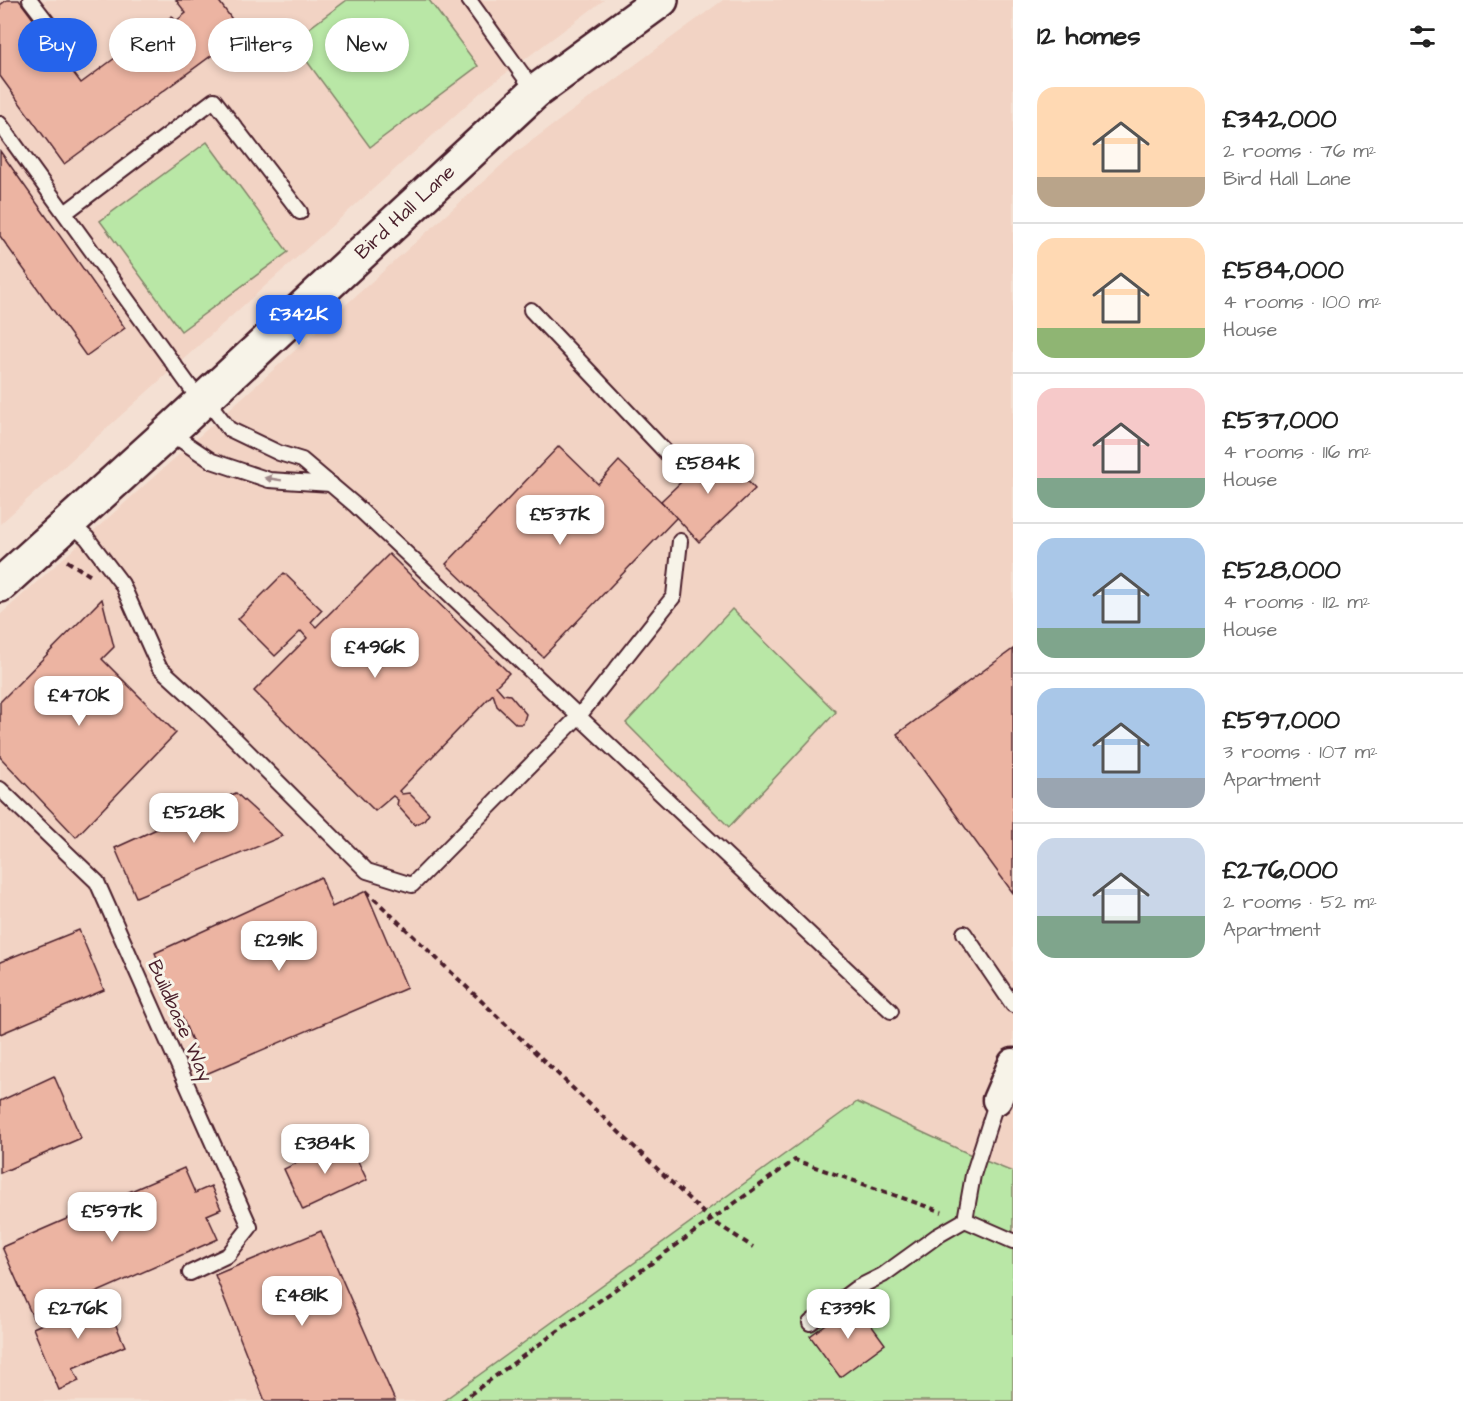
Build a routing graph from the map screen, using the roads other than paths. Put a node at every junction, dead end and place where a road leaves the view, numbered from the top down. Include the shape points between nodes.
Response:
1 (30, 0) edge
2 (469, 0) edge
3 (661, 0) edge
4 (44, 18) edge
5 (535, 92) junction
6 (0, 124) edge
7 (300, 212) dead end
8 (65, 213) junction
9 (531, 310) dead end
10 (203, 400) junction
11 (169, 432) junction
12 (676, 463) dead end
13 (331, 484) junction
14 (69, 522) junction
15 (680, 541) dead end
16 (0, 585) edge
17 (579, 716) junction
18 (0, 789) edge
19 (964, 933) dead end
20 (1013, 1005) edge
21 (891, 1011) dead end
22 (1013, 1063) edge
23 (997, 1100) joint
24 (966, 1220) junction
25 (1013, 1241) edge
26 (189, 1273) dead end
27 (810, 1323) dead end

1 - 4 lane
2 - 5 lane
3 - 5 street, Bird Hall Lane
5 - 10 street, Bird Hall Lane
6 - 8 lane
7 - 8 lane via 214,100
8 - 10 lane
9 - 12 lane
10 - 11 street, Bird Hall Lane
10 - 13 lane via 229,429 302,460
13 -> 11 lane via 269,480 212,461
11 - 14 street, Bird Hall Lane
13 - 17 lane
14 - 16 street, Bird Hall Lane
14 - 17 lane via 87,538 122,584 159,667 367,871 412,885
15 - 17 lane via 674,596
17 - 21 lane
18 - 26 lane, Buildbase Way via 97,882 250,1227 228,1255
19 - 20 lane
22 - 23 street
23 - 24 lane via 972,1175
24 - 25 lane
24 - 27 lane via 855,1289

